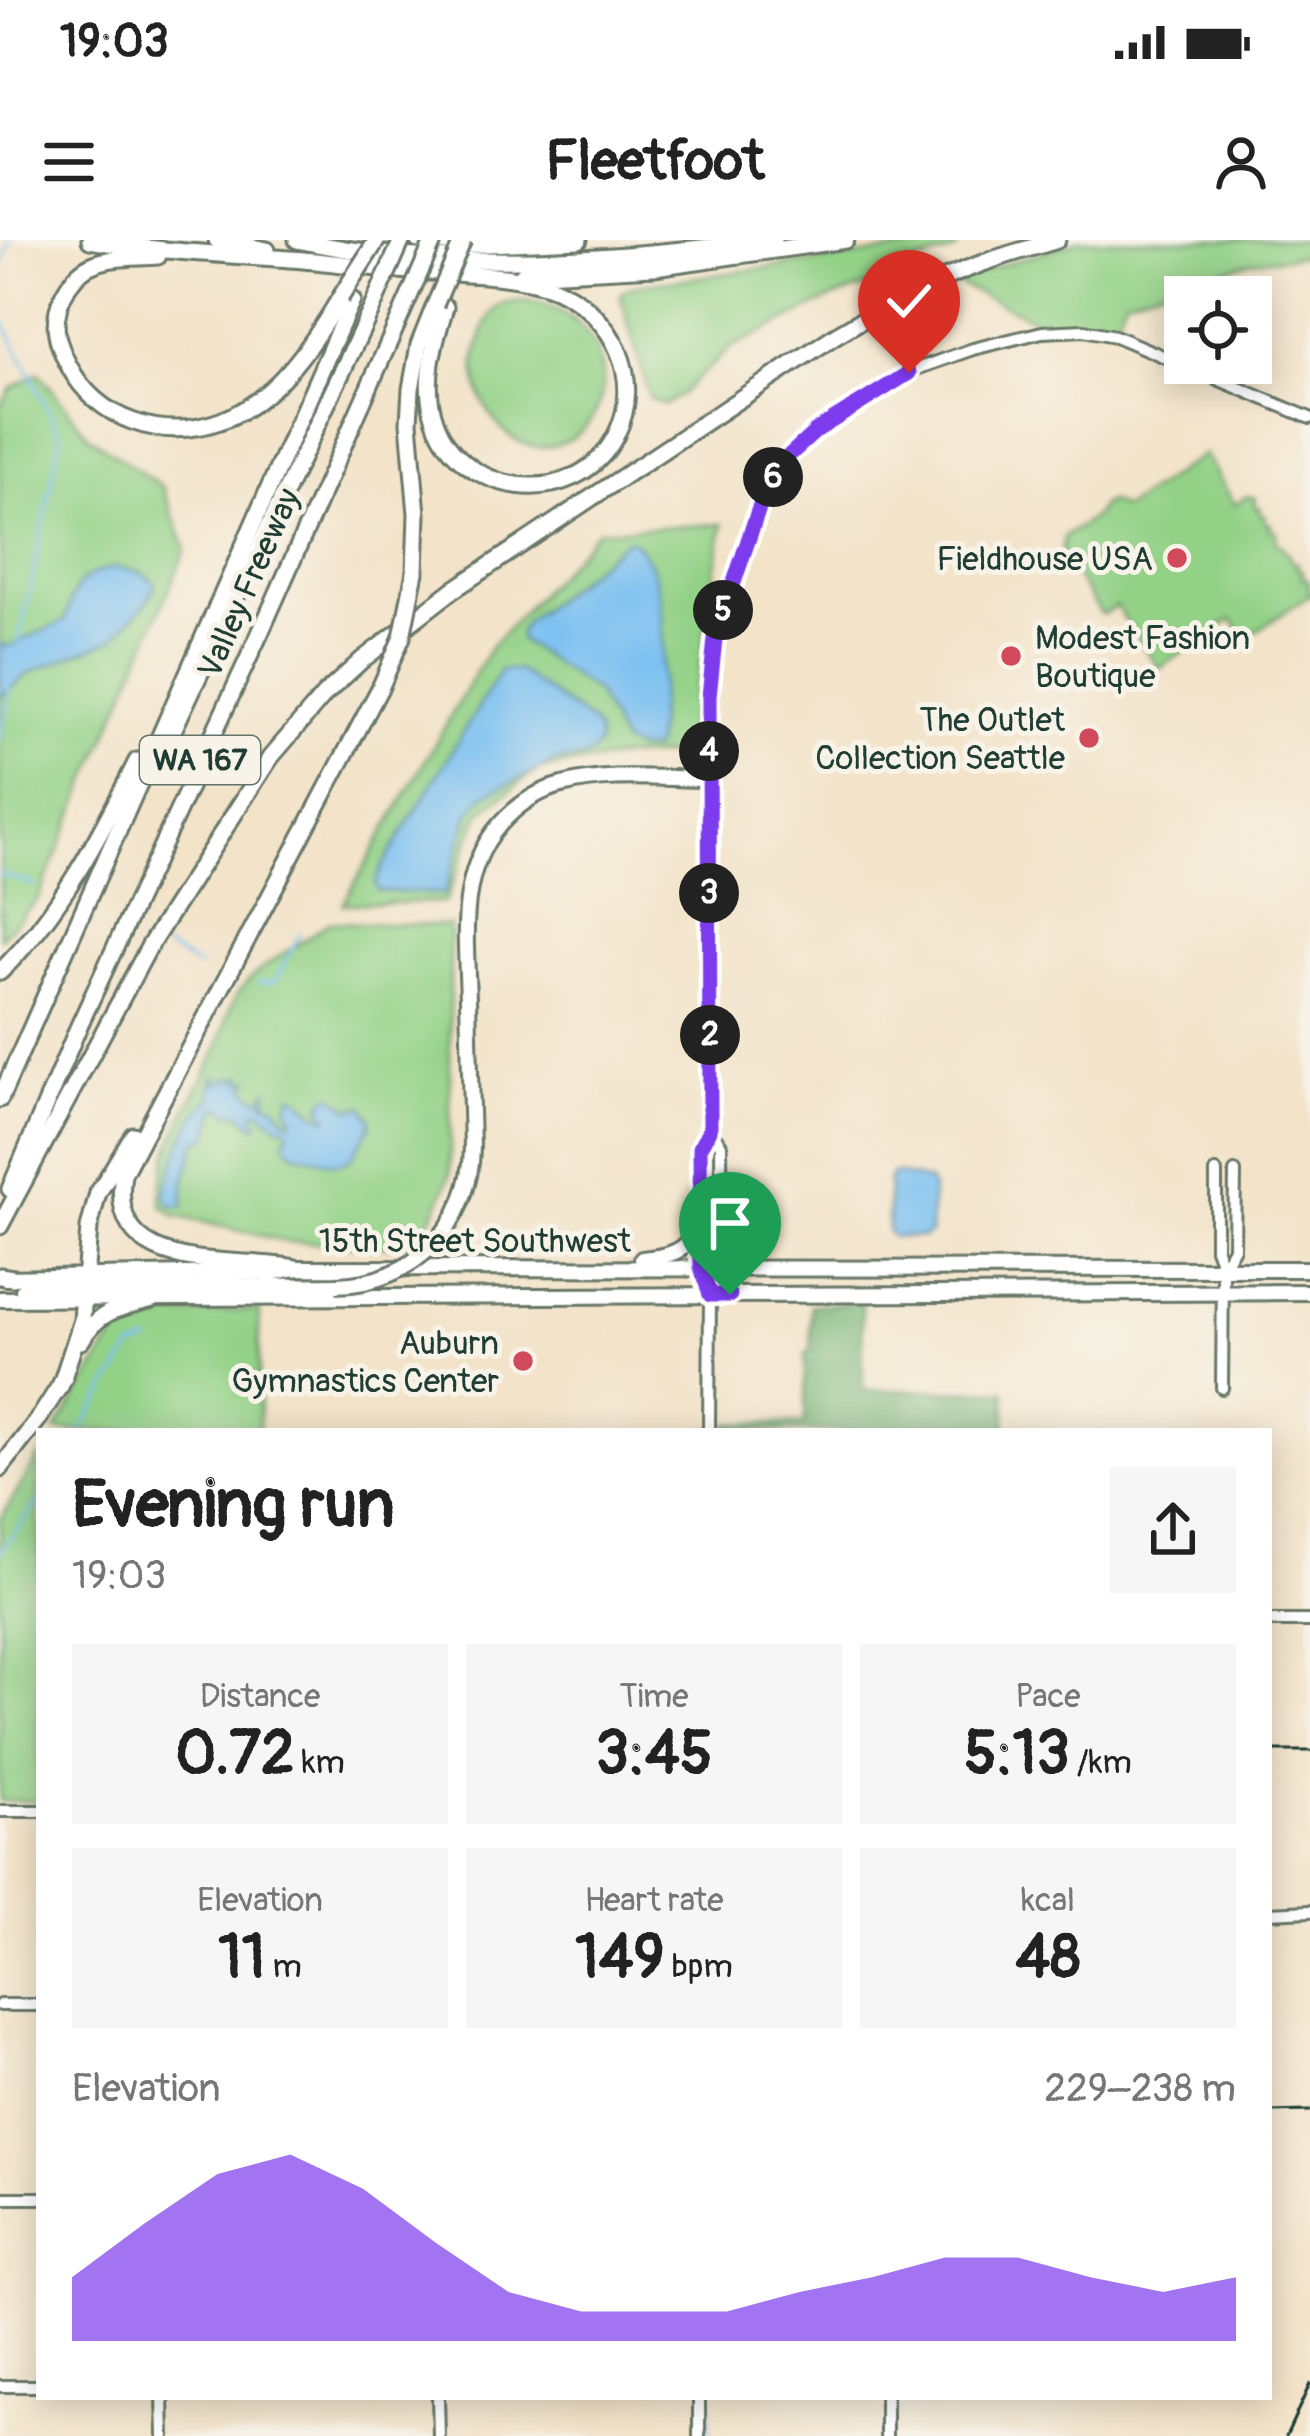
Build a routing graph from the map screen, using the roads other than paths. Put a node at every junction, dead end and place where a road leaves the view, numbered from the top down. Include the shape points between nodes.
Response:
1 (90, 240) edge
2 (218, 240) edge
3 (297, 240) edge
4 (378, 240) edge
5 (402, 240) edge
6 (418, 240) edge
7 (434, 240) edge
8 (464, 240) edge
9 (579, 240) edge
10 (774, 240) edge
11 (846, 240) edge
12 (1057, 240) edge
13 (194, 254) junction
14 (319, 261) junction
15 (472, 275) junction
16 (346, 299) junction
17 (440, 306) junction
18 (1310, 418) edge
19 (220, 598) junction
20 (710, 779) junction
21 (86, 903) junction
22 (0, 972) edge
23 (211, 1010) junction
24 (0, 1099) edge
25 (710, 1130) junction
26 (1216, 1172) dead end
27 (1235, 1172) dead end
28 (700, 1196) junction
29 (0, 1215) edge
30 (0, 1226) edge
31 (577, 1267) junction
32 (296, 1268) junction
33 (701, 1268) junction
34 (721, 1268) junction
35 (1223, 1268) junction
36 (1310, 1269) edge
37 (10, 1286) edge
38 (85, 1288) junction
39 (1223, 1292) junction
40 (1310, 1292) edge
41 (710, 1295) junction
42 (154, 1299) junction
43 (60, 1387) junction
44 (1222, 1388) dead end
45 (709, 1428) edge
46 (0, 1469) edge
47 (1272, 1621) edge
48 (1310, 1621) edge
49 (0, 1811) edge
50 (36, 1811) edge
51 (1310, 1911) edge
52 (1272, 1913) edge
53 (0, 2005) edge
54 (36, 2005) edge
55 (0, 2198) edge
56 (36, 2198) edge
57 (0, 2386) edge
58 (36, 2386) edge
59 (163, 2400) edge
60 (438, 2400) edge
61 (699, 2400) edge
62 (886, 2400) edge
63 (699, 2435) edge
64 (164, 2436) edge
65 (439, 2436) edge
66 (886, 2436) edge

1 - 13 highway
2 - 14 highway
3 - 10 highway via 448,260
4 - 16 highway, bridge
5 - 21 highway, bridge
6 - 9 highway
7 - 29 highway, Valley Freeway / WA 167, bridge
8 - 17 highway, bridge
11 - 15 highway via 635,268
12 - 30 highway via 945,278 836,334 453,590 325,694 270,758 150,945
13 - 14 highway
13 - 16 highway via 94,264 68,284 56,318 59,349 106,410 158,427 220,421 292,367
14 - 15 highway
15 - 17 highway via 561,291 610,331 626,370 625,409 592,466 557,484 523,487 482,476 451,449 428,386
16 - 19 highway, Valley Freeway / WA 167
17 - 23 highway, bridge via 419,345 411,389 416,572 402,637
18 - 20 street via 1115,336 1066,329 927,365 859,402 792,452 762,499 712,653
19 - 21 highway, Valley Freeway / WA 167
19 - 22 highway via 75,878
20 - 25 street
20 - 38 main road, bridge via 557,786 513,811 480,851 466,921 468,1186 430,1250 382,1279 336,1286
21 - 24 highway, Valley Freeway / WA 167
23 - 32 highway via 123,1174 124,1216 148,1246 175,1256
23 - 38 highway via 98,1192
25 - 28 street via 700,1148
25 - 34 street via 721,1145
26 - 35 street
27 - 35 street via 1234,1247
28 - 31 main road via 694,1233 676,1254
28 - 33 street
31 - 32 main road, 15th Street Southwest
31 - 33 main road, 15th Street Southwest
32 - 38 main road, 15th Street Southwest
33 - 34 main road, 15th Street Southwest
33 - 41 street
34 - 35 main road, 15th Street Southwest
34 - 41 street
35 - 36 main road, 15th Street Southwest
35 - 39 street
37 - 38 main road, 15th Street Southwest
37 - 38 main road, 15th Street Southwest
38 - 42 main road, 15th Street Southwest
38 - 43 highway
39 - 40 main road, 15th Street Southwest
39 - 41 main road, 15th Street Southwest
39 - 44 street
41 - 42 main road, 15th Street Southwest
41 - 45 street
42 - 43 highway via 94,1321
43 - 46 highway
47 - 48 street
49 - 50 street
51 - 52 street
53 - 54 street
55 - 56 street
57 - 58 street
59 - 64 street
60 - 65 street
61 - 63 street
62 - 66 street

